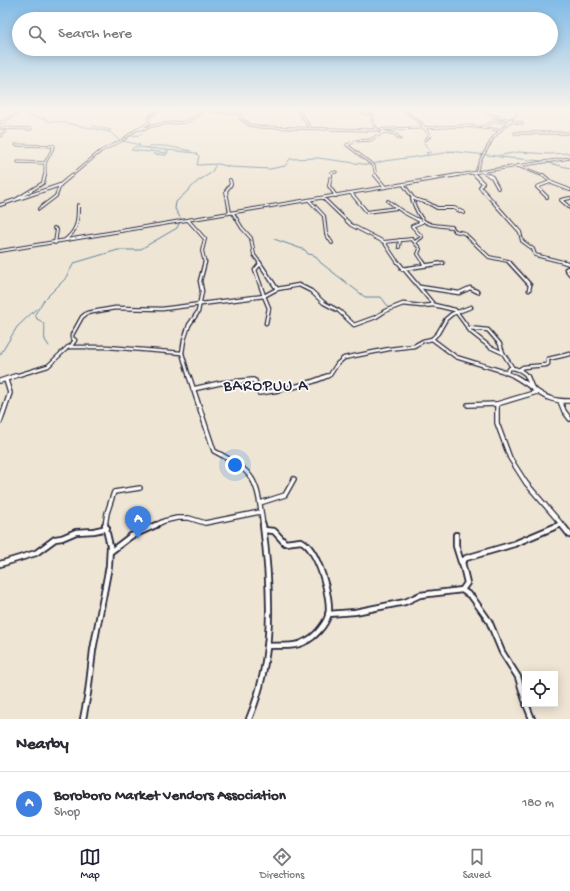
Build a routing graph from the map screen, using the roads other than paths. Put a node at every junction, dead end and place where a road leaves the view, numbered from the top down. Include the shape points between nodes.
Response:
1 (115, 143) edge
2 (353, 143) edge
3 (491, 143) edge
4 (16, 145) dead end
5 (570, 158) edge
6 (18, 162) dead end
7 (45, 163) junction
8 (516, 166) junction
9 (481, 171) junction
10 (336, 172) dead end
11 (476, 172) junction
12 (473, 173) junction
13 (230, 180) dead end
14 (550, 182) junction
15 (60, 185) junction
16 (404, 185) junction
17 (385, 187) junction
18 (498, 188) dead end
19 (570, 190) edge
20 (351, 193) junction
21 (485, 193) junction
22 (479, 195) dead end
23 (336, 196) junction
24 (322, 198) junction
25 (413, 198) junction
26 (547, 198) dead end
27 (570, 198) edge
28 (309, 200) junction
29 (14, 201) junction
30 (388, 201) dead end
31 (0, 205) edge
32 (78, 205) dead end
33 (397, 208) junction
34 (570, 208) edge
35 (39, 209) dead end
36 (232, 213) junction
37 (464, 213) dead end
38 (188, 220) junction
39 (424, 222) junction
40 (54, 228) dead end
41 (400, 240) junction
42 (63, 241) junction
43 (384, 242) junction
44 (415, 242) junction
45 (55, 243) junction
46 (332, 243) dead end
47 (399, 247) dead end
48 (0, 251) edge
49 (443, 263) dead end
50 (260, 264) junction
51 (570, 264) edge
52 (426, 265) junction
53 (570, 267) edge
54 (402, 269) junction
55 (570, 274) edge
56 (420, 287) junction
57 (277, 289) junction
58 (529, 290) dead end
59 (478, 292) dead end
60 (264, 296) junction
61 (200, 304) junction
62 (434, 305) junction
63 (471, 307) dead end
64 (457, 312) junction
65 (266, 323) dead end
66 (468, 328) junction
67 (432, 339) junction
68 (71, 346) junction
69 (182, 353) junction
70 (503, 353) junction
71 (570, 354) edge
72 (512, 367) junction
73 (520, 370) junction
74 (506, 373) junction
75 (6, 380) junction
76 (0, 381) edge
77 (193, 388) junction
78 (532, 388) junction
79 (537, 392) junction
80 (570, 400) edge
81 (560, 401) junction
82 (497, 404) junction
83 (468, 405) dead end
84 (570, 419) edge
85 (0, 422) edge
86 (294, 479) dead end
87 (140, 488) dead end
88 (260, 503) junction
89 (260, 512) junction
90 (561, 524) junction
91 (107, 528) junction
92 (264, 530) junction
93 (456, 535) dead end
94 (570, 535) edge
95 (110, 552) junction
96 (462, 562) junction
97 (0, 564) edge
98 (462, 590) junction
99 (328, 614) junction
100 (267, 646) junction
101 (522, 690) edge
102 (527, 707) edge
103 (83, 719) edge
104 (249, 719) edge
105 (532, 719) edge

1 - 15 street
2 - 17 street via 347,145 374,166 375,175
3 - 11 street
4 - 7 street via 54,146
5 - 8 street
6 - 7 street
7 - 29 street via 44,183
8 - 9 street
8 - 14 street via 543,175
9 - 11 street
9 - 18 street via 493,178
10 - 23 street via 331,174 329,186
11 - 12 street
12 - 16 street
12 - 21 street via 483,182 480,187
13 - 36 street via 231,184 226,191
14 - 19 street
14 - 26 street via 537,187
15 - 29 street
15 - 35 street via 58,193 47,205
16 - 17 street
16 - 25 street
17 - 20 street
20 - 23 street
20 - 33 street via 367,212
21 - 22 street
21 - 51 street via 520,232 522,241 533,249 535,255
23 - 24 street
24 - 28 street
24 - 43 street via 351,225
25 - 37 street via 437,208 453,208
25 - 39 street via 414,205
27 - 34 street via 561,200
28 - 36 street
28 - 46 street via 324,216 325,233
29 - 31 street
30 - 33 street
32 - 42 street via 76,231
33 - 39 street
36 - 38 street
36 - 50 street via 251,238 254,255
38 - 42 street
38 - 61 street via 205,239 202,251 205,263 200,281
39 - 44 street via 412,226 422,237
39 - 58 street via 433,226 452,227 455,231 464,233 489,257 508,261 530,285
40 - 45 street via 57,233
41 - 43 street
41 - 44 street via 411,238
41 - 47 street
42 - 45 street
43 - 54 street
44 - 52 street via 420,249 418,254
45 - 48 street
49 - 52 street
50 - 57 street
50 - 60 street via 255,270
52 - 54 street
53 - 55 street via 566,269
54 - 56 street
56 - 59 street via 459,293 470,288
56 - 62 street
57 - 60 street
57 - 62 street via 294,285 304,287 339,311 354,325 406,304
60 - 61 street
60 - 65 street via 269,308
61 - 68 street via 162,309 115,308 87,313 72,334 75,340
61 - 69 street via 198,312 189,324
62 - 64 street via 451,308
63 - 64 street
64 - 66 street
64 - 67 street via 446,319 438,334
66 - 70 street via 490,347
66 - 70 street via 488,330 500,344
67 - 74 street via 456,357
67 - 77 street via 414,346 344,358 330,375 312,384 287,390 259,393 253,380
68 - 69 street
68 - 75 street via 65,348 48,366
69 - 77 street
70 - 72 street
71 - 73 street via 548,359 546,365 522,367
72 - 73 street
72 - 74 street
73 - 78 street via 530,380
74 - 78 street
75 - 76 street
75 - 85 street via 10,393
77 - 88 street via 214,451 236,462 246,471 255,482
78 - 79 street
79 - 81 street via 551,400
79 - 82 street
80 - 81 street
81 - 84 street
82 - 83 street
82 - 90 street via 497,423 510,458 526,483
86 - 88 street via 285,495
87 - 91 street via 114,492 106,519
88 - 89 street
89 - 92 street
89 - 95 street via 205,523 189,518 164,521 131,536
90 - 94 street
90 - 96 street via 526,539 469,556
91 - 95 street
91 - 97 street via 76,532 55,539 30,556
92 - 99 street via 274,531 285,543 300,540 308,544 318,564
92 - 100 street via 268,589
93 - 96 street via 456,546
95 - 103 street
96 - 98 street via 467,583
98 - 99 street via 420,595 405,602 355,612
98 - 101 street via 472,597 489,621 502,652 518,677
99 - 100 street via 319,629 307,641 293,646
100 - 104 street via 259,695
102 - 105 street

